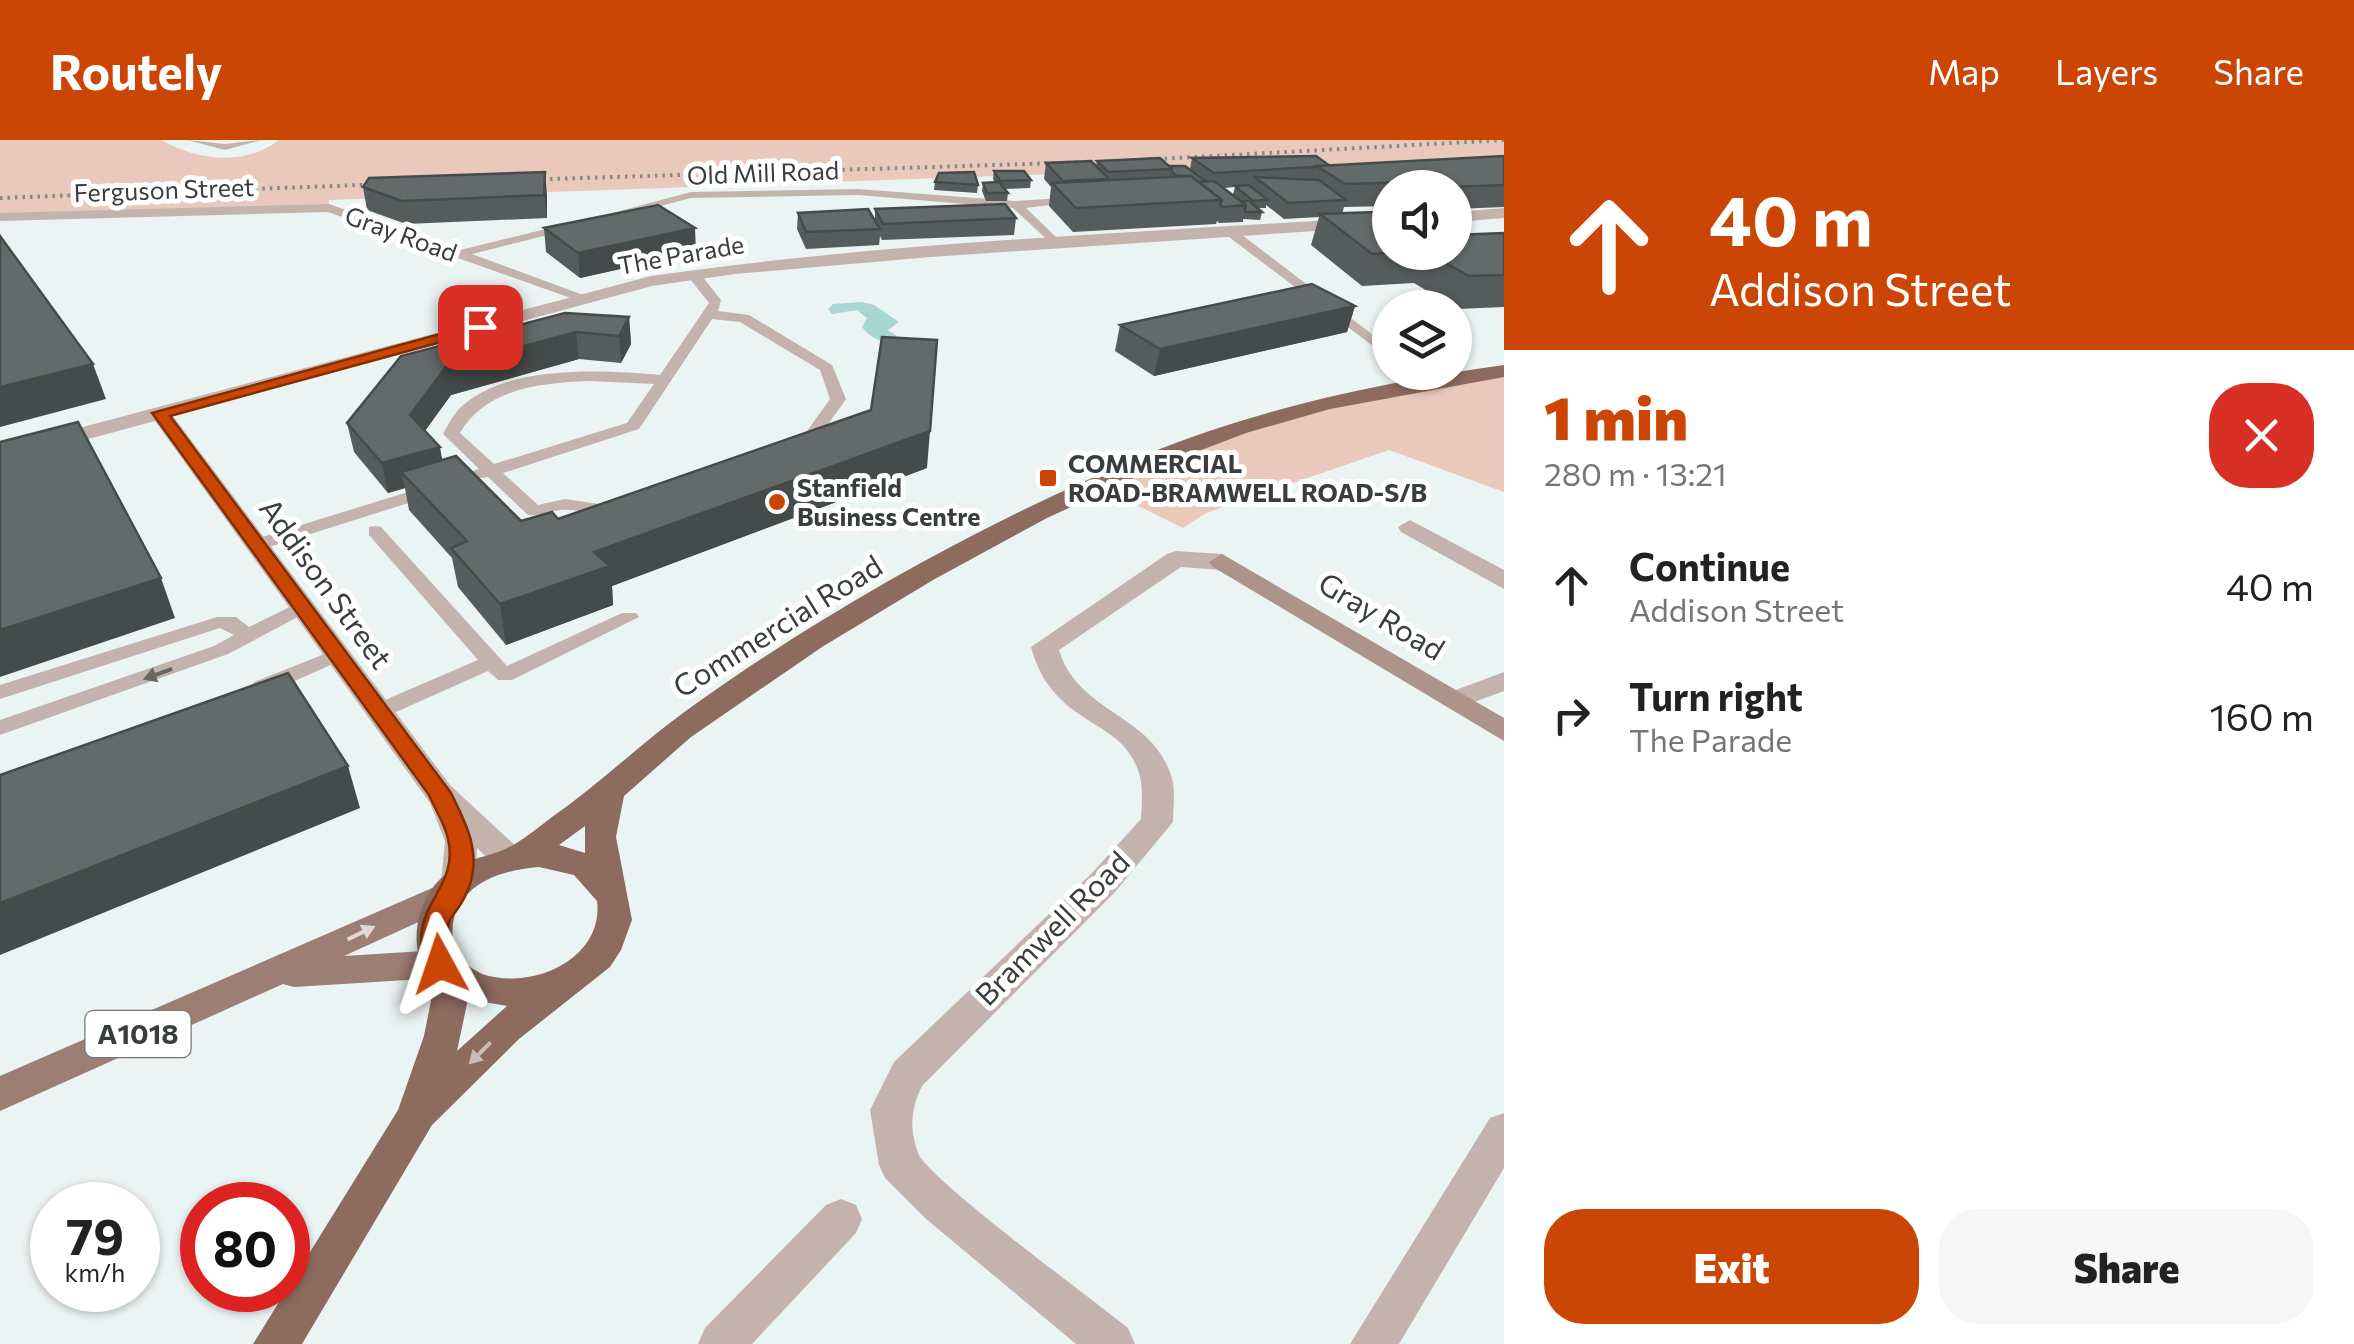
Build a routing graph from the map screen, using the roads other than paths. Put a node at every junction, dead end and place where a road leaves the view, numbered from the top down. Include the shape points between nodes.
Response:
1 (192, 140) edge
2 (256, 140) edge
3 (1094, 200) edge
4 (1016, 205) junction
5 (329, 208) joint
6 (1504, 214) edge
7 (1472, 215) edge
8 (0, 217) edge
9 (602, 218) edge
10 (584, 222) edge
11 (1372, 222) edge
12 (1229, 231) junction
13 (1054, 244) junction
14 (458, 254) junction
15 (694, 274) junction
16 (587, 298) junction
17 (708, 314) junction
18 (1372, 342) edge
19 (1504, 371) edge
20 (1472, 373) edge
21 (664, 380) junction
22 (1372, 390) edge
23 (160, 413) junction
24 (0, 456) edge
25 (774, 456) edge
26 (490, 471) junction
27 (636, 504) edge
28 (1410, 527) dead end
29 (374, 530) dead end
30 (256, 545) junction
31 (1222, 562) joint
32 (1504, 581) edge
33 (302, 607) junction
34 (628, 617) dead end
35 (246, 634) junction
36 (337, 655) junction
37 (492, 662) junction
38 (1504, 681) edge
39 (0, 692) edge
40 (244, 696) edge
41 (1455, 700) junction
42 (379, 712) junction
43 (0, 728) edge
44 (1504, 730) edge
45 (610, 792) junction
46 (439, 793) junction
47 (515, 857) junction
48 (452, 889) junction
49 (612, 897) junction
50 (447, 969) junction
51 (583, 970) junction
52 (276, 974) junction
53 (0, 1094) edge
54 (416, 1117) junction
55 (1504, 1131) edge
56 (841, 1219) dead end
57 (276, 1344) edge
58 (723, 1344) edge
59 (1112, 1344) edge
60 (1373, 1344) edge

1 - 2 lane via 225,146
3 - 4 lane, Old Mill Road
4 - 9 lane, Old Mill Road via 858,192 691,195
4 - 13 lane
5 - 8 lane, Ferguson Street
5 - 14 lane, Gray Road
6 - 7 street
10 - 14 lane
11 - 12 street, The Parade
12 - 13 street, The Parade
12 - 18 lane
13 - 15 street, The Parade
14 - 16 lane, Gray Road
15 - 16 street, The Parade
15 - 17 lane via 716,302
16 - 23 street, The Parade
17 - 21 lane
17 - 25 lane via 744,318 827,368 838,399 808,441
19 - 20 highway, Commercial Road
21 - 26 lane via 634,426
21 - 26 lane via 567,376 503,391 466,410 451,434
22 - 45 highway, Commercial Road via 1154,460 1015,524 704,712
23 - 24 street, The Parade
23 - 30 street, Addison Street
26 - 27 lane via 534,510 565,504 606,513
26 - 30 lane
28 - 32 street
29 - 37 lane
30 - 33 street, Addison Street
31 - 41 street, Gray Road
31 - 59 street, Bramwell Road via 1176,559 1045,647 1047,668 1062,691 1139,744 1157,779 1157,822 1104,883 908,1074 890,1110 900,1165
33 - 35 lane
33 - 36 street, Addison Street
34 - 37 lane via 506,674
35 - 39 lane via 229,621 217,623
35 -> 43 lane via 164,672
36 - 40 lane
36 - 42 street, Addison Street
37 - 42 lane
38 - 41 street
41 - 44 street, Gray Road
42 - 46 street, Addison Street
45 - 47 highway, Commercial Road
45 - 49 highway via 600,838
46 - 47 street
46 - 48 street via 461,840
47 - 48 highway via 476,870
47 - 49 highway via 580,864
48 - 50 highway via 435,917 433,938
52 -> 48 main road, A1018
49 - 51 highway via 611,936
50 - 51 highway via 476,987 502,992 558,984
50 - 52 main road, A1018
50 - 54 highway via 443,1036
51 -> 54 highway via 506,1028
52 - 53 main road, A1018
54 - 57 highway
55 - 60 street
56 - 58 street

